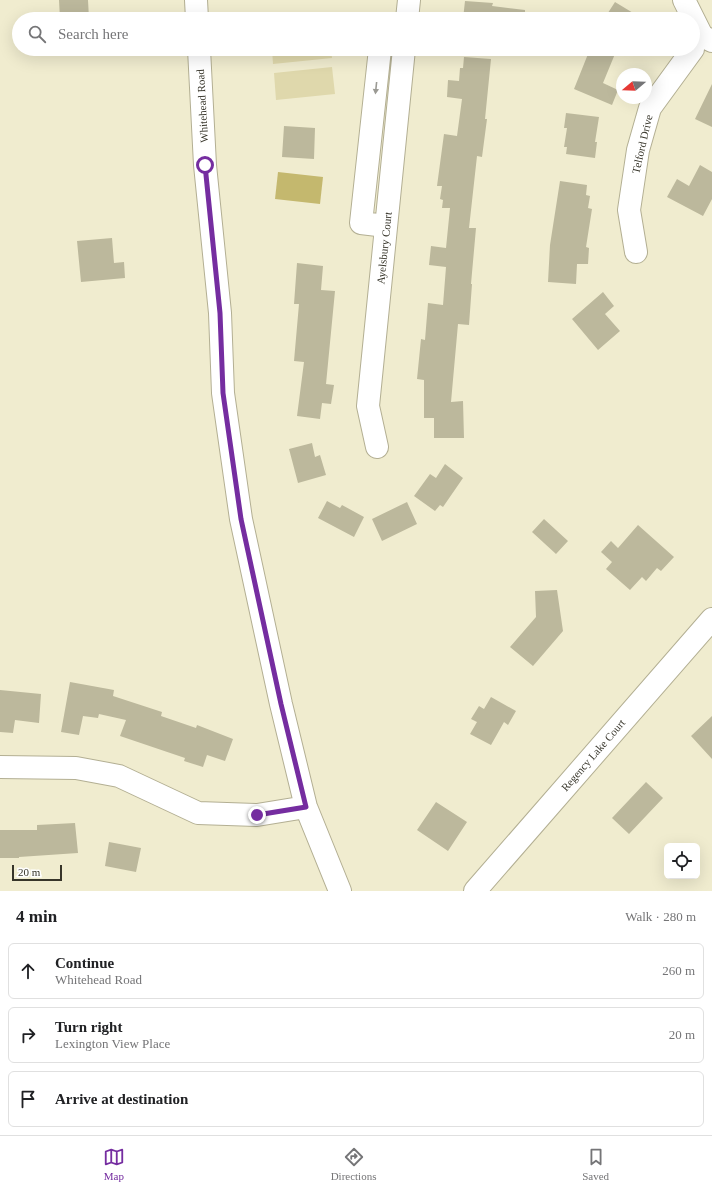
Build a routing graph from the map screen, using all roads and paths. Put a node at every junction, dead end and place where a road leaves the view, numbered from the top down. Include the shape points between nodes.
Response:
1 (196, 0) edge
2 (409, 0) edge
3 (684, 0) edge
4 (197, 12) edge
5 (408, 12) edge
6 (688, 12) edge
7 (199, 56) edge
8 (379, 56) edge
9 (403, 56) edge
10 (691, 56) edge
11 (386, 226) junction
12 (636, 252) dead end
13 (377, 447) dead end
14 (712, 619) edge
15 (0, 767) edge
16 (306, 807) junction
17 (340, 891) edge
18 (475, 891) edge

1 - 4 street
2 - 5 street
3 - 6 street
7 - 16 street, Whitehead Road via 205,165 220,313 223,393 241,519
8 -> 11 street via 361,223
9 - 11 street, Ayelsbury Court
10 - 12 street, Telford Drive via 650,108 638,150 629,210
11 - 13 street, Ayelsbury Court via 368,406
14 - 18 street, Regency Lake Court
15 - 16 street via 76,768 119,776 198,813 257,815
16 - 17 street, Whitehead Road

